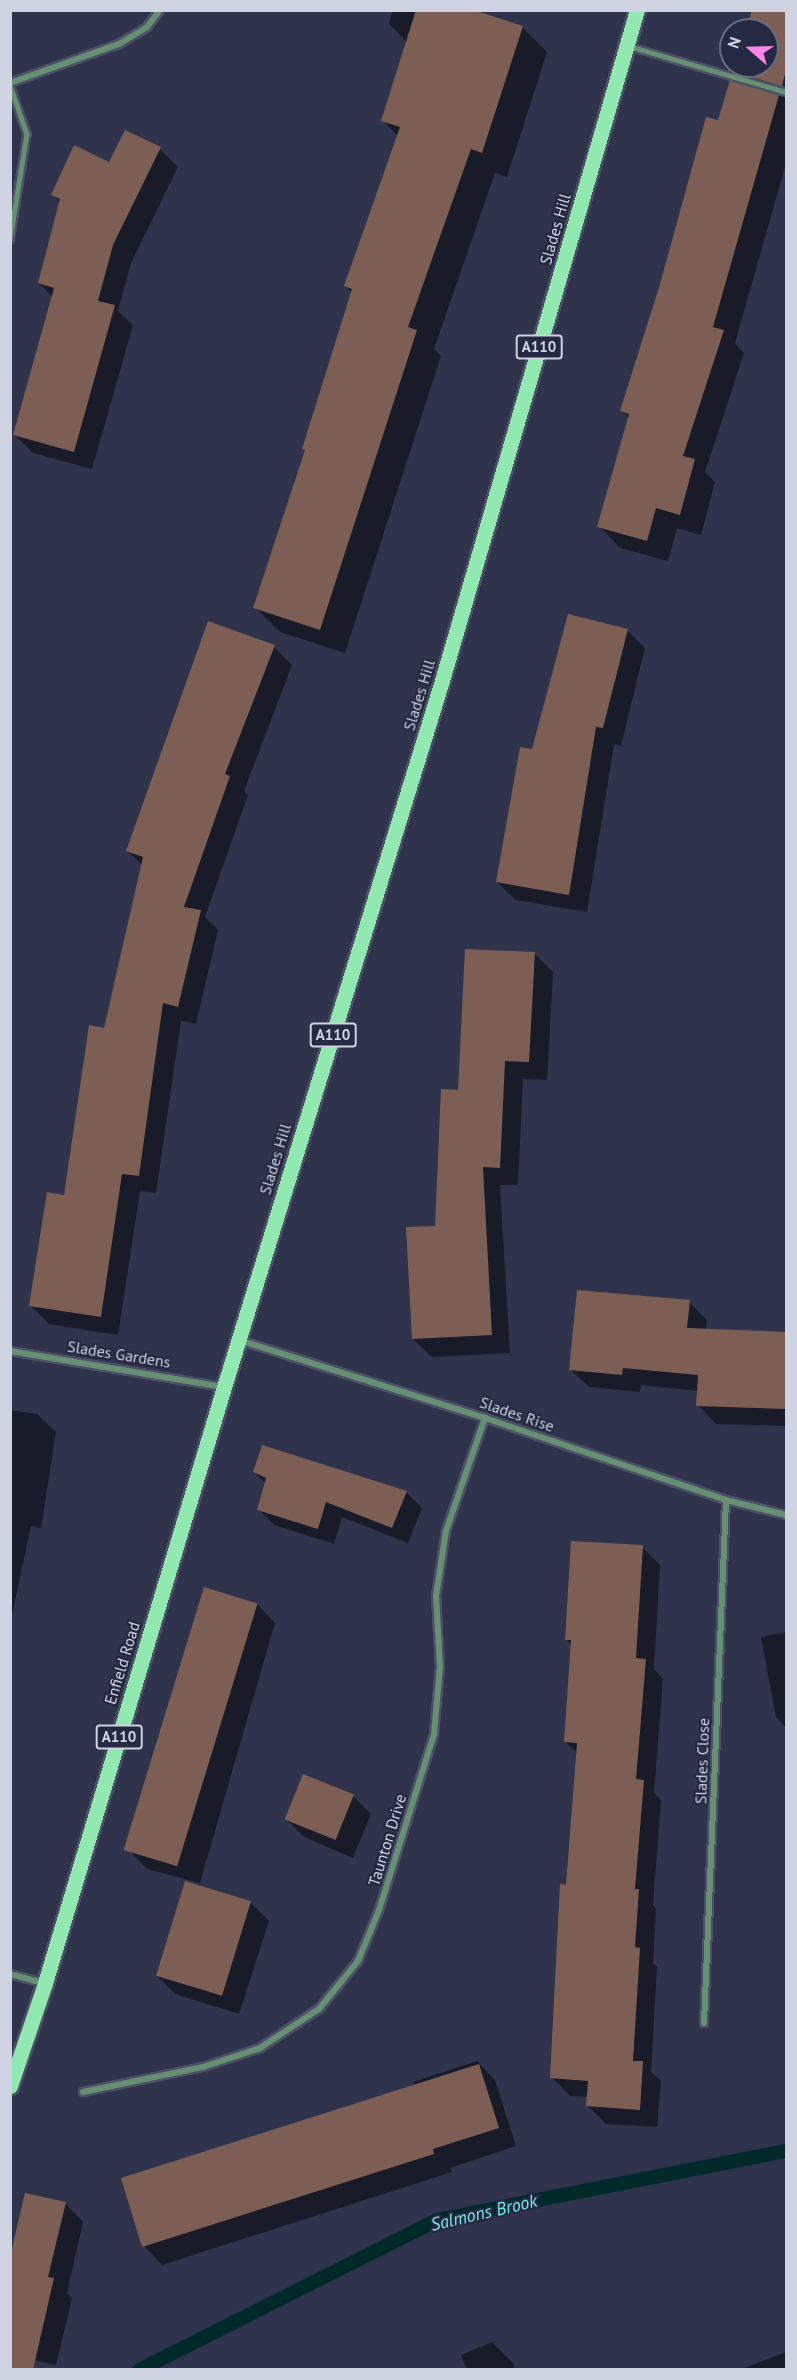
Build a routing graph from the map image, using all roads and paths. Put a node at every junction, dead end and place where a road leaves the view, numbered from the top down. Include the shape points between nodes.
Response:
1 (160, 10) edge
2 (637, 10) edge
3 (627, 45) junction
4 (10, 84) edge
5 (786, 92) edge
6 (10, 240) edge
7 (238, 1340) junction
8 (10, 1351) edge
9 (224, 1387) junction
10 (485, 1418) junction
11 (726, 1500) junction
12 (786, 1515) edge
13 (10, 1974) edge
14 (45, 1983) junction
15 (704, 2022) dead end
16 (10, 2086) edge
17 (83, 2092) dead end

1 - 4 street via 147,27 119,44
2 - 3 main road, Slades Hill / A110
3 - 5 lane
3 - 7 main road, Slades Hill / A110 via 441,684
4 - 6 lane via 27,134
7 - 9 main road, Slades Hill / A110
7 - 10 street, Slades Rise
8 - 9 street, Slades Gardens
9 - 14 main road, Enfield Road / A110
10 - 11 street, Slades Rise
10 - 17 street, Taunton Drive via 444,1542 436,1596 440,1666 434,1734 379,1910 358,1961 319,2009 260,2048 203,2067
11 - 12 street, Slades Rise
11 - 15 street, Slades Close
13 - 14 street
14 - 16 main road, Enfield Road / A110

